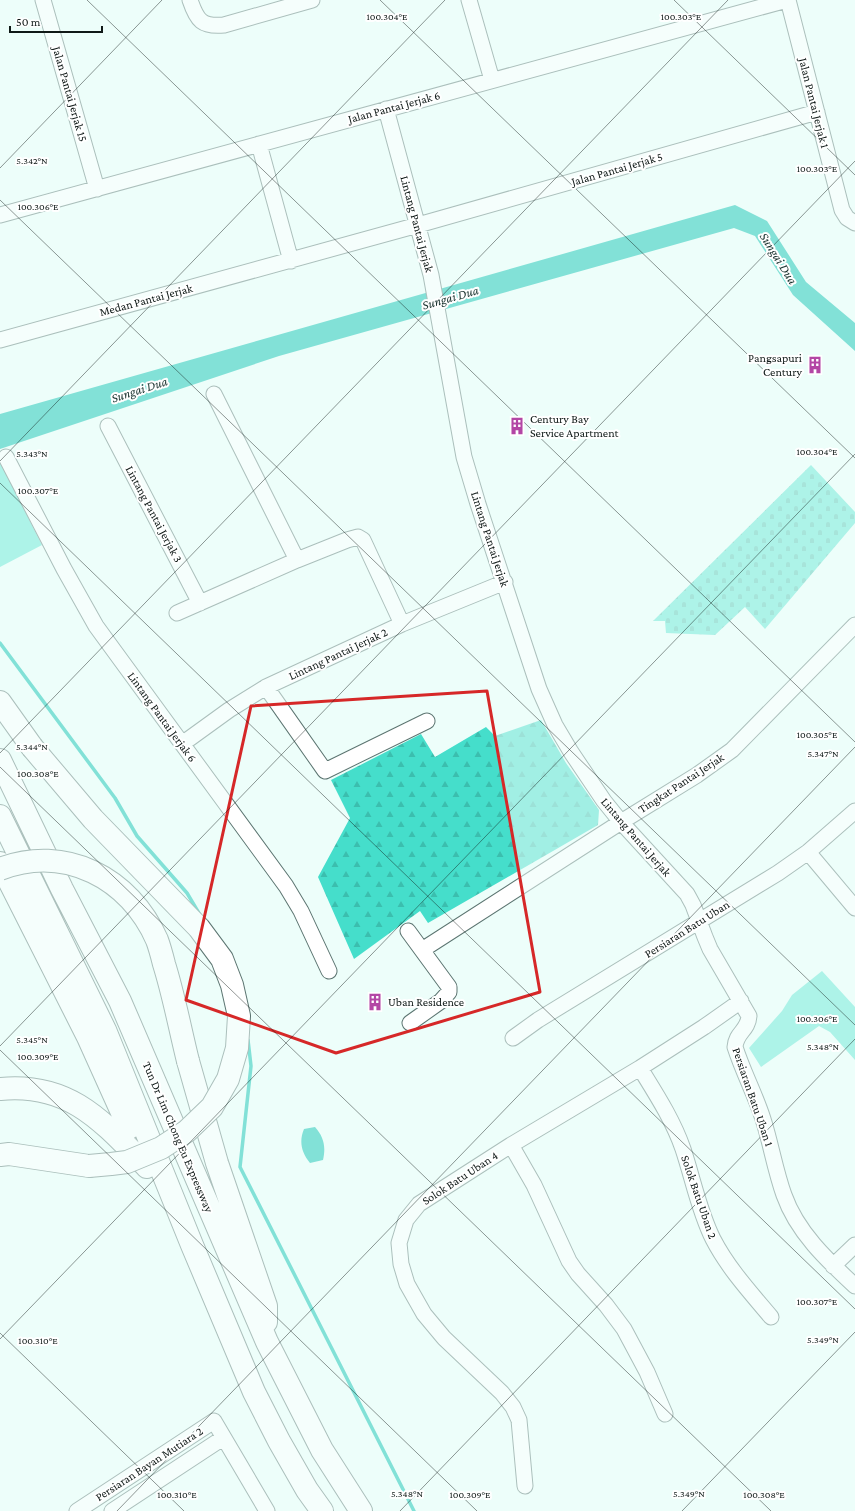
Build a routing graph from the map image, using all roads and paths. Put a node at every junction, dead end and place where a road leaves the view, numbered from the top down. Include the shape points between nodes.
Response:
1 (43, 0) edge
2 (190, 0) edge
3 (312, 0) edge
4 (469, 0) edge
5 (788, 0) edge
6 (492, 80) junction
7 (386, 109) junction
8 (816, 112) junction
9 (259, 144) junction
10 (97, 189) junction
11 (0, 215) edge
12 (855, 223) edge
13 (418, 226) junction
14 (291, 260) junction
15 (0, 340) edge
16 (214, 394) dead end
17 (108, 426) dead end
18 (6, 457) dead end
19 (297, 560) junction
20 (505, 582) junction
21 (200, 603) junction
22 (177, 613) dead end
23 (402, 624) junction
24 (855, 625) edge
25 (266, 688) junction
26 (0, 702) edge
27 (427, 721) dead end
28 (182, 744) junction
29 (0, 760) edge
30 (855, 811) edge
31 (0, 816) edge
32 (621, 822) junction
33 (808, 852) junction
34 (0, 863) edge
35 (0, 868) edge
36 (855, 908) edge
37 (699, 922) junction
38 (408, 931) dead end
39 (422, 950) junction
40 (329, 971) dead end
41 (741, 1001) junction
42 (410, 1023) dead end
43 (513, 1038) dead end
44 (640, 1068) junction
45 (0, 1089) edge
46 (511, 1145) junction
47 (0, 1155) edge
48 (147, 1168) junction
49 (192, 1245) junction
50 (855, 1246) edge
51 (834, 1266) junction
52 (855, 1286) edge
53 (771, 1317) dead end
54 (267, 1342) junction
55 (665, 1414) dead end
56 (223, 1438) junction
57 (525, 1486) dead end
58 (77, 1511) edge
59 (112, 1511) edge
60 (267, 1511) edge
61 (322, 1511) edge
62 (361, 1511) edge

1 - 10 street, Jalan Pantai Jerjak 15
2 - 3 street via 199,20 212,26 224,25
4 - 6 street
5 - 6 street, Jalan Pantai Jerjak 6
5 - 8 street, Jalan Pantai Jerjak 1
6 - 7 street, Jalan Pantai Jerjak 6
7 - 9 street, Jalan Pantai Jerjak 6
7 - 13 street, Lintang Pantai Jerjak
8 - 12 street, Jalan Pantai Jerjak 1 via 842,210 847,218
8 - 13 street, Jalan Pantai Jerjak 5
9 - 10 street, Jalan Pantai Jerjak 6
9 - 14 street
10 - 11 street, Jalan Pantai Jerjak 6
13 - 14 street, Medan Pantai Jerjak
13 - 20 street, Lintang Pantai Jerjak via 440,314 464,457
14 - 15 street, Medan Pantai Jerjak
16 - 19 street
17 - 21 street, Lintang Pantai Jerjak 3
18 - 28 street, Lintang Pantai Jerjak 6 via 96,626
19 - 21 street
19 - 23 street via 347,540 362,538
20 - 23 street, Lintang Pantai Jerjak 2
20 - 32 street, Lintang Pantai Jerjak via 549,714 571,752
21 - 22 street
23 - 25 street, Lintang Pantai Jerjak 2
24 - 32 street, Tingkat Pantai Jerjak via 732,750
25 - 27 street via 325,770
25 - 28 street, Lintang Pantai Jerjak 2 via 229,710
26 - 47 highway, bridge via 32,747 93,819 204,934 222,959 240,1016 237,1048 228,1079 212,1107 187,1131 161,1148 127,1162 88,1166 9,1154
28 - 40 street, Lintang Pantai Jerjak 6 via 290,892
29 - 54 highway, Tun Dr Lim Chong Eu Expressway via 120,1001
30 - 33 street, Persiaran Batu Uban
31 - 49 highway via 105,1030
32 - 37 street, Lintang Pantai Jerjak via 687,894
32 - 39 street, Tingkat Pantai Jerjak
33 - 36 street
33 - 37 street, Persiaran Batu Uban
34 - 48 highway via 88,1037
35 - 54 highway, bridge via 44,859 82,866 99,874 127,896 149,924 158,942 169,979 188,1061 217,1163 266,1306
37 - 41 street, Persiaran Batu Uban 1 via 710,949
37 - 43 street, Persiaran Batu Uban via 538,1020
38 - 39 street
39 - 42 street via 449,987 449,992 441,1001
41 - 44 street, Solok Batu Uban 4
41 - 51 street, Persiaran Batu Uban 1 via 749,1016 748,1023 735,1040 735,1047 763,1119 784,1196 809,1239
44 - 46 street, Solok Batu Uban 4
44 - 53 street, Solok Batu Uban 2 via 662,1103 676,1132 715,1243 733,1272
45 - 48 highway via 53,1093 71,1100 90,1112 116,1135
46 - 55 street via 534,1185 569,1261 624,1329 647,1372
46 - 57 street, Solok Batu Uban 4 via 419,1204 406,1220 399,1243 401,1264 407,1284 424,1314 444,1338 502,1393 513,1407 519,1420
48 - 49 highway
49 - 61 highway via 254,1392 307,1490
50 - 51 street
51 - 52 street, Persiaran Batu Uban 1
54 - 62 highway, Tun Dr Lim Chong Eu Expressway via 322,1450
56 - 58 street, Persiaran Bayan Mutiara 2 via 214,1421
56 - 59 street, Persiaran Bayan Mutiara 2
56 - 60 street

